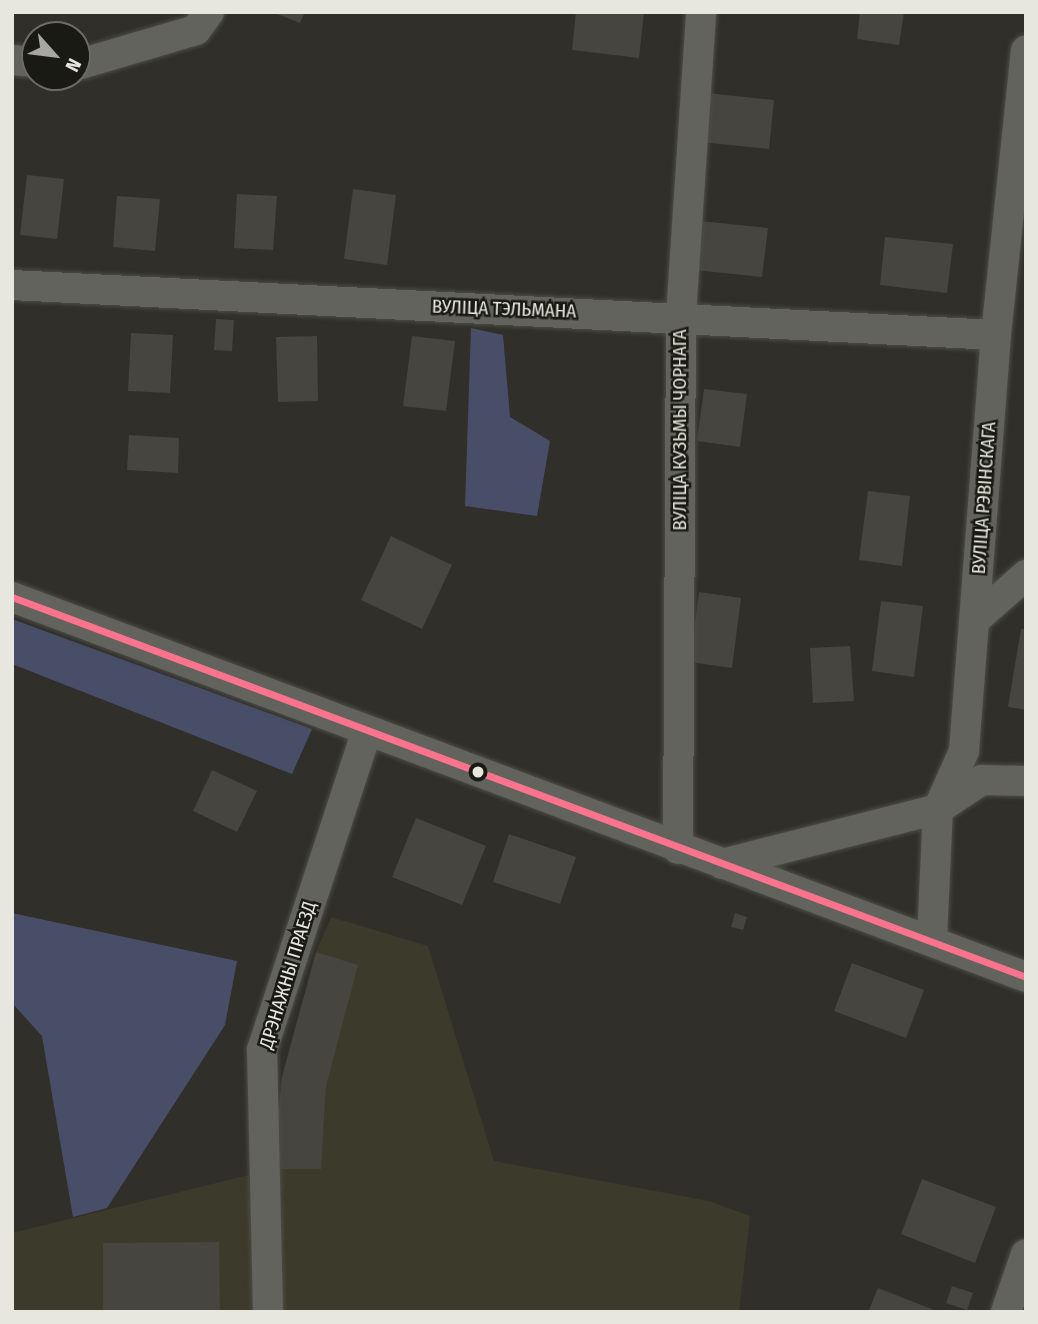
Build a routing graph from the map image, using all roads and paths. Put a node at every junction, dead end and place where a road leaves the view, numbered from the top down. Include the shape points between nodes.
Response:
1 (209, 12) edge
2 (701, 12) edge
3 (1026, 51) edge
4 (91, 61) edge
5 (12, 285) edge
6 (681, 316) junction
7 (996, 335) junction
8 (1026, 575) edge
9 (12, 597) edge
10 (975, 619) junction
11 (367, 731) junction
12 (1026, 780) edge
13 (939, 809) junction
14 (678, 849) junction
15 (722, 864) junction
16 (932, 940) junction
17 (1026, 977) edge
18 (1026, 1254) edge
19 (268, 1312) edge
20 (1006, 1312) edge

1 - 4 street via 196,30
2 - 6 street, ВУЛІЦА КУЗЬМЫ ЧОРНАГА
3 - 7 street, ВУЛІЦА РЭВІНСКАГА
5 - 6 street, ВУЛІЦА ТЭЛЬМАНА
6 - 7 street, ВУЛІЦА ТЭЛЬМАНА
6 - 14 street, ВУЛІЦА КУЗЬМЫ ЧОРНАГА
7 - 10 street, ВУЛІЦА РЭВІНСКАГА
8 - 10 street
9 - 11 street
10 - 13 street, ВУЛІЦА РЭВІНСКАГА via 964,751
11 - 14 street
11 - 19 street, ДРЭНАЖНЫ ПРАЕЗД via 262,1050
12 - 13 street via 982,780
13 - 15 street
13 - 16 street, ВУЛІЦА РЭВІНСКАГА
14 - 15 street
15 - 16 street
16 - 17 street
18 - 20 street

